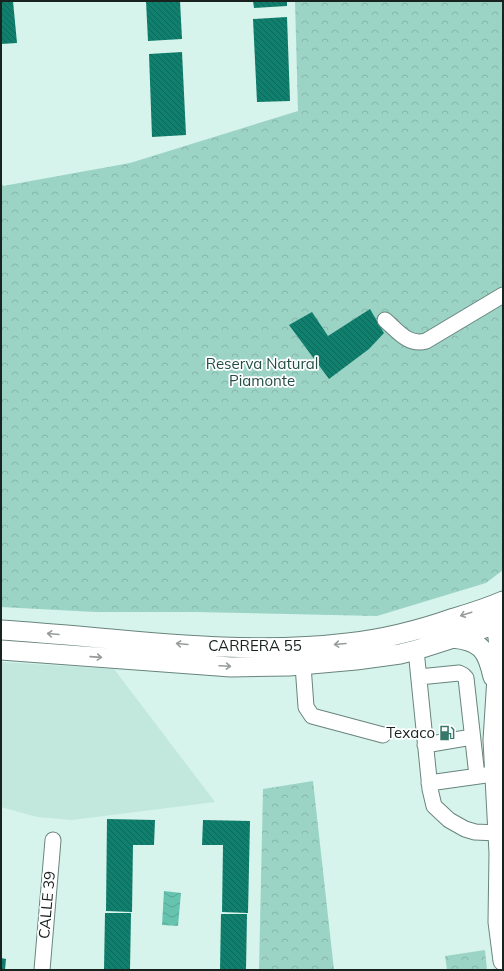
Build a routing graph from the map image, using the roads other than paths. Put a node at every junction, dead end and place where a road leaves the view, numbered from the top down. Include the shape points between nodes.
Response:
1 (503, 295) edge
2 (385, 320) dead end
3 (498, 603) edge
4 (500, 623) edge
5 (1, 630) edge
6 (452, 638) junction
7 (1, 650) edge
8 (416, 650) junction
9 (303, 665) junction
10 (419, 677) junction
11 (503, 683) edge
12 (495, 711) junction
13 (470, 721) junction
14 (383, 735) dead end
15 (472, 737) junction
16 (425, 745) junction
17 (486, 775) junction
18 (429, 783) junction
19 (498, 833) junction
20 (53, 840) dead end
21 (501, 859) edge
22 (503, 961) edge
23 (42, 970) edge

1 - 2 street via 426,341 418,343 410,341
3 - 4 main road
3 -> 5 main road, CARRERA 55 via 402,634 315,646 220,647
4 - 6 main road, CARRERA 55
4 - 12 main road
6 - 8 main road, CARRERA 55
6 - 12 main road via 471,642 486,654 490,666
7 -> 9 main road, CARRERA 55 via 231,667
8 - 9 main road, CARRERA 55 via 371,658
8 - 10 street
9 - 14 street via 306,707 312,716
10 - 13 street via 459,673 463,675 466,678
10 - 16 street
11 - 12 main road
12 - 13 street
12 - 17 main road via 494,740
13 - 15 street
15 - 16 street
15 - 17 street
16 - 18 street
17 - 18 street
17 - 19 main road
18 - 19 street via 434,806 449,820 475,832
19 - 21 main road
20 - 23 street, CALLE 39
21 - 22 main road via 498,922

